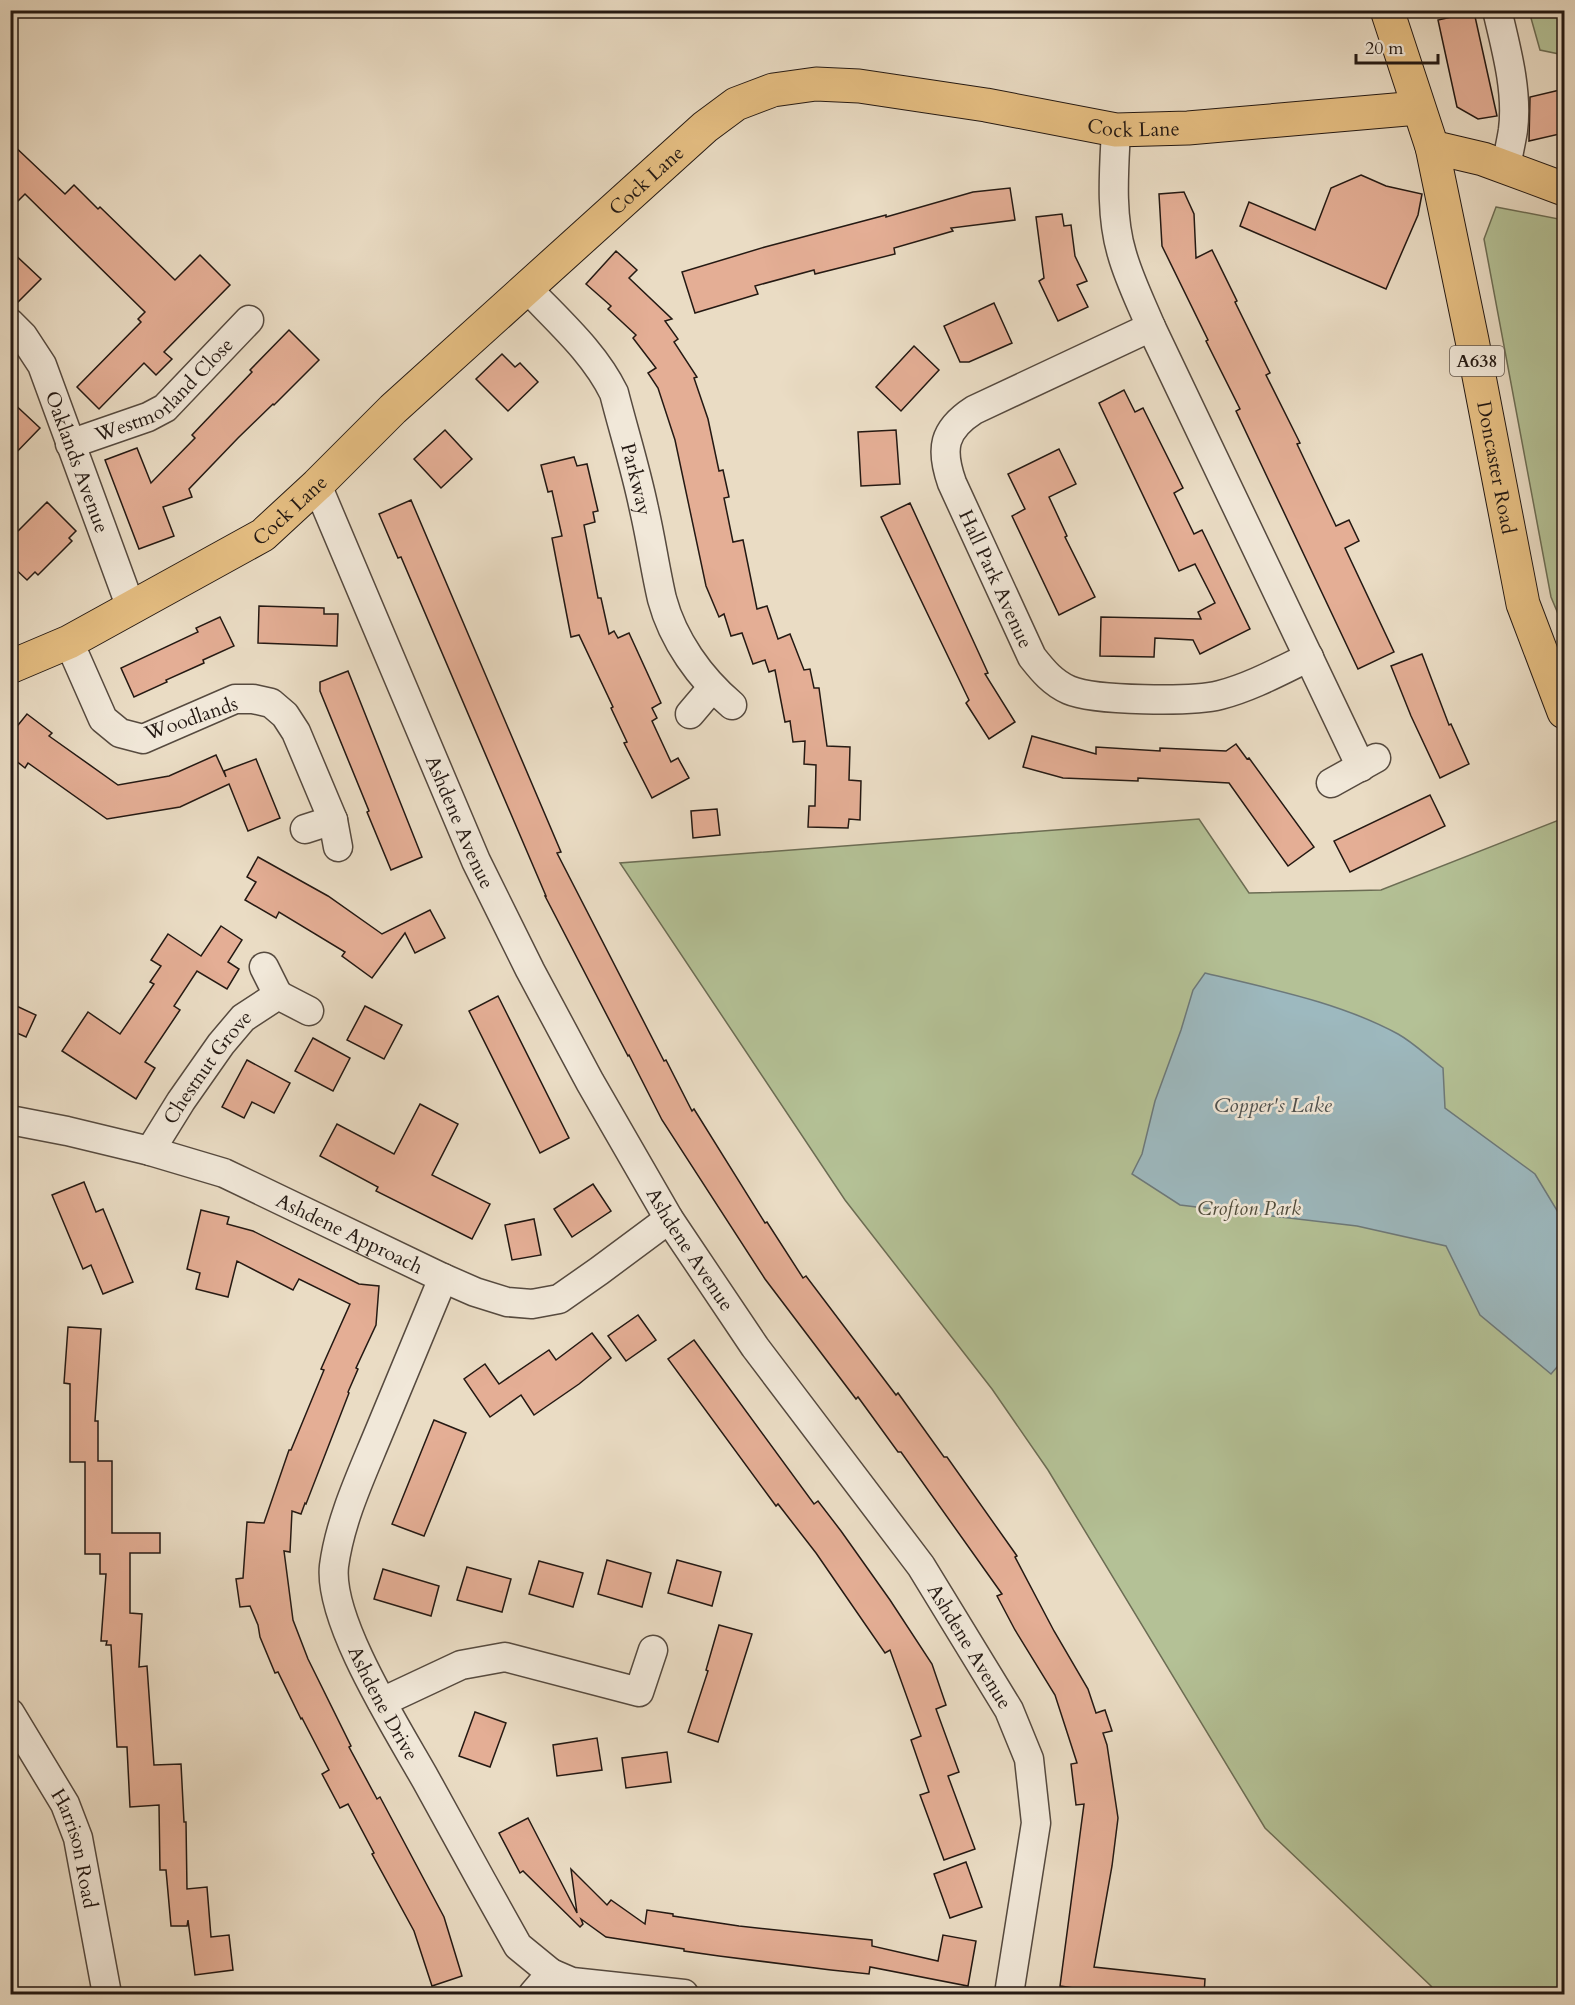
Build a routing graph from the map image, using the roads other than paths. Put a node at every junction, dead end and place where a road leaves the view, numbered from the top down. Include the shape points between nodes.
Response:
1 (1387, 10) edge
2 (1497, 10) edge
3 (1418, 108) junction
4 (1116, 130) junction
5 (1432, 147) junction
6 (1506, 167) junction
7 (1564, 189) edge
8 (527, 288) junction
9 (249, 320) dead end
10 (10, 323) edge
11 (1151, 327) junction
12 (70, 444) junction
13 (317, 485) junction
14 (131, 608) junction
15 (69, 642) junction
16 (1309, 657) junction
17 (10, 667) edge
18 (1564, 712) edge
19 (690, 714) dead end
20 (1331, 783) dead end
21 (305, 829) dead end
22 (264, 967) dead end
23 (278, 995) junction
24 (309, 1011) dead end
25 (10, 1120) edge
26 (150, 1151) junction
27 (669, 1219) junction
28 (443, 1278) junction
29 (653, 1650) dead end
30 (382, 1702) junction
31 (10, 1713) edge
32 (542, 1984) edge
33 (107, 1995) edge
34 (684, 1995) edge
35 (1009, 1995) edge

1 - 3 main road, Doncaster Road / A638
2 - 6 street via 1512,81 1514,129
3 - 4 main road, Cock Lane via 1188,128
3 - 5 main road, Doncaster Road / A638
4 - 8 main road, Cock Lane via 859,86 816,84 773,90 736,104 705,127
4 - 11 street via 1116,222 1122,253
5 - 6 main road
5 - 18 main road, Doncaster Road / A638 via 1523,604
6 - 7 main road
8 - 13 main road, Cock Lane via 393,409
8 - 19 street, Parkway via 593,358 614,393 644,507 663,601 677,636 722,697
9 - 12 street, Westmorland Close via 165,408
10 - 12 street, Oaklands Avenue via 42,365
11 - 16 street
11 - 16 street, Hall Park Avenue via 974,410 948,436 946,466 952,483 1032,657 1048,677 1069,690 1092,697 1195,699 1236,691
12 - 14 street, Oaklands Avenue
13 - 14 main road, Cock Lane via 263,535
13 - 27 street, Ashdene Avenue via 476,861 590,1082
14 - 15 main road, Cock Lane
15 - 17 main road, Cock Lane
15 - 21 street, Woodlands via 103,719 120,734 143,739 235,699 270,703 285,715 296,732 336,833
16 - 20 street via 1368,763
22 - 23 street
23 - 24 street
23 - 26 street, Chestnut Grove via 243,1018 221,1044
25 - 26 street, Ashdene Approach
26 - 28 street, Ashdene Approach via 224,1173
27 - 28 street, Ashdene Approach via 559,1299 532,1304 507,1302
27 - 35 street, Ashdene Avenue via 755,1347 921,1566 1009,1710 1029,1760 1036,1823
28 - 30 street, Ashdene Drive via 357,1488 334,1566 340,1610
29 - 30 street via 639,1692 504,1657 461,1665
30 - 32 street, Ashdene Drive
31 - 33 street, Harrison Road via 65,1804 78,1838
32 - 34 street, Ashdene Drive via 572,1982

